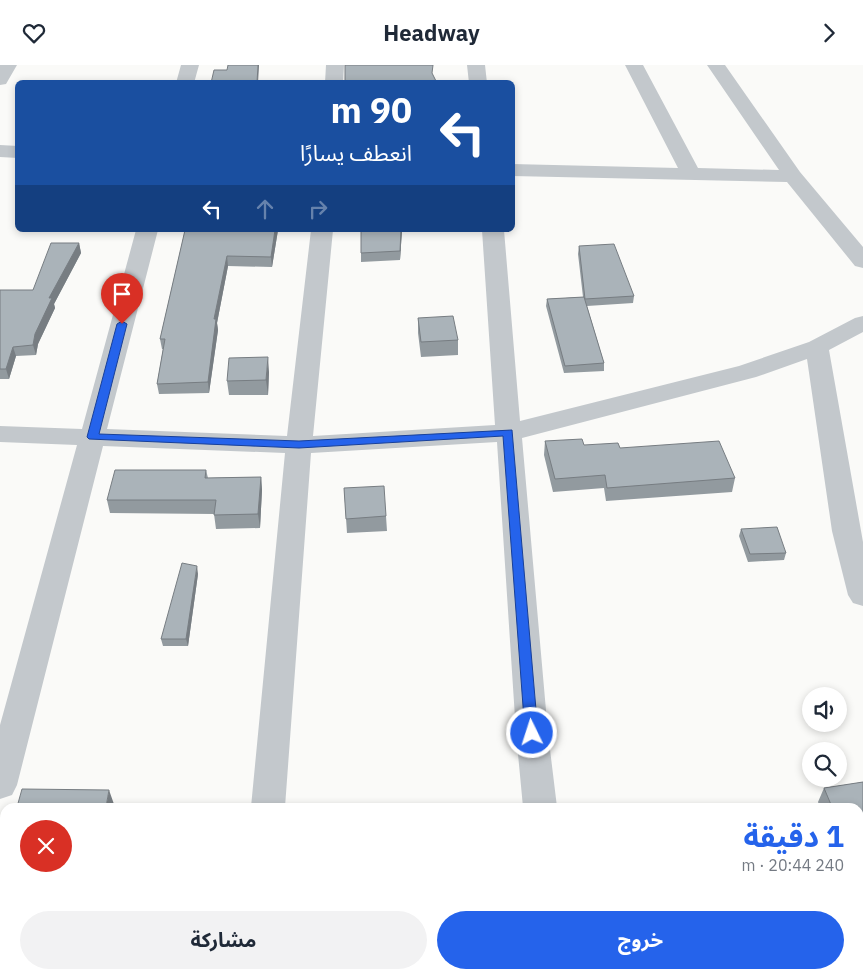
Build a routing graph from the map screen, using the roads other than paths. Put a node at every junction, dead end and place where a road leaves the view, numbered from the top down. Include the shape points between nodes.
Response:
1 (8, 65) edge
2 (190, 65) edge
3 (335, 65) edge
4 (476, 65) edge
5 (634, 65) edge
6 (716, 65) edge
7 (0, 79) edge
8 (186, 80) edge
9 (334, 80) edge
10 (478, 80) edge
11 (0, 151) edge
12 (15, 152) edge
13 (515, 170) edge
14 (692, 174) junction
15 (793, 176) junction
16 (146, 232) edge
17 (322, 232) edge
18 (493, 232) edge
19 (863, 261) edge
20 (863, 323) edge
21 (817, 347) junction
22 (508, 433) junction
23 (0, 434) edge
24 (93, 437) junction
25 (299, 445) junction
26 (863, 595) edge
27 (0, 785) edge
28 (268, 803) edge
29 (540, 803) edge

1 - 7 street
2 - 8 street
3 - 9 street
4 - 10 street
5 - 14 street
6 - 15 street
11 - 12 street
13 - 14 street
14 - 15 street
15 - 19 street
16 - 24 street
17 - 25 street
18 - 22 street
20 - 21 street
21 - 22 street via 747,372
21 - 26 street via 846,531
22 - 25 street
22 - 29 street
23 - 24 street
24 - 25 street
24 - 27 street
25 - 28 street

